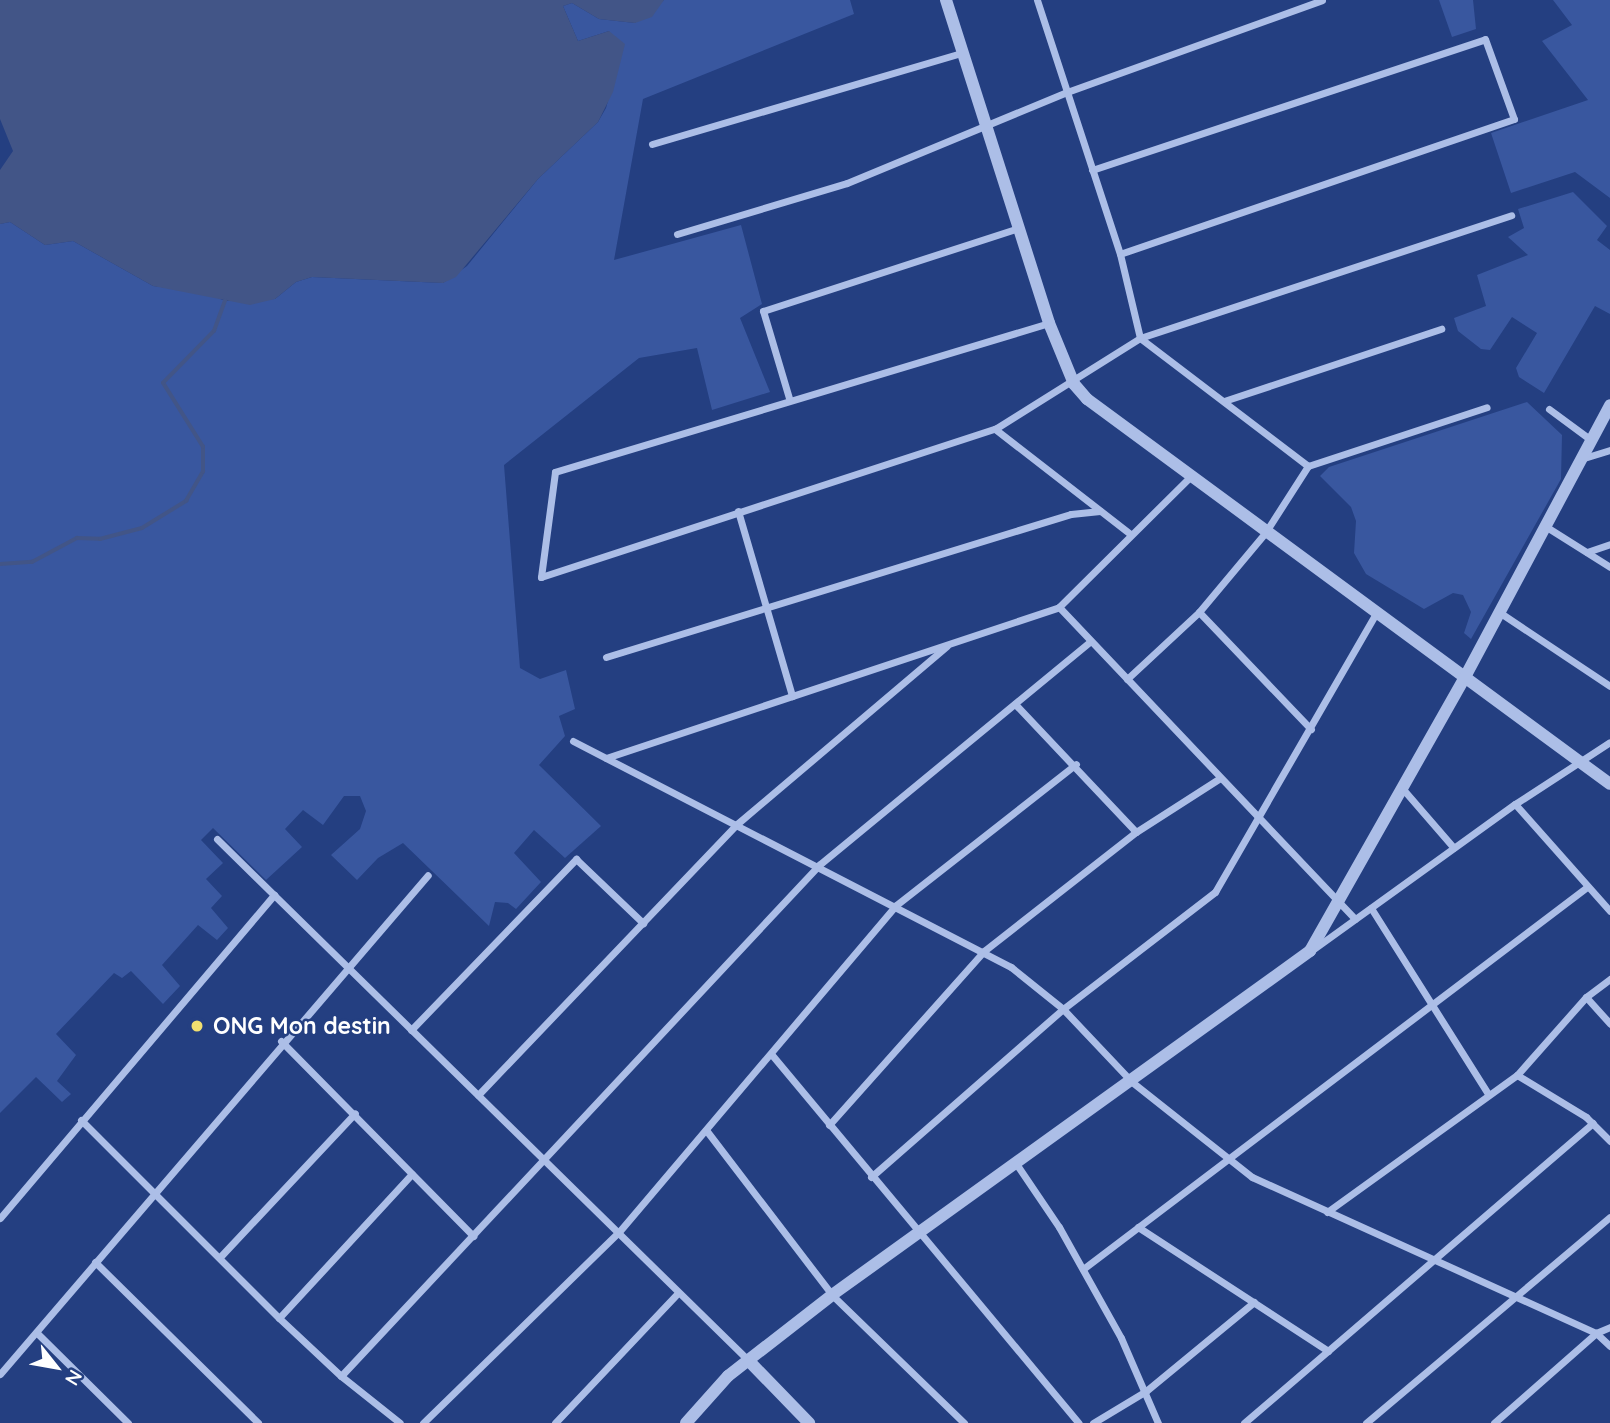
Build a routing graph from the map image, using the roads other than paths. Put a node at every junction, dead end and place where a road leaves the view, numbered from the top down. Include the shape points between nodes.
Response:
1 (946, 0) edge
2 (1037, 0) edge
3 (1322, 0) edge
4 (964, 52) junction
5 (1067, 92) junction
6 (986, 126) junction
7 (652, 144) dead end
8 (1092, 170) junction
9 (1511, 215) dead end
10 (1019, 228) junction
11 (677, 234) dead end
12 (1120, 254) junction
13 (1049, 323) junction
14 (1441, 330) dead end
15 (1140, 338) junction
16 (1074, 384) junction
17 (789, 398) junction
18 (1224, 401) junction
19 (1610, 405) edge
20 (1487, 407) dead end
21 (1549, 409) dead end
22 (995, 429) junction
23 (1591, 440) junction
24 (1610, 450) edge
25 (1581, 458) junction
26 (1308, 466) junction
27 (1192, 475) junction
28 (738, 511) junction
29 (1100, 511) junction
30 (1545, 525) junction
31 (1129, 533) junction
32 (1265, 533) junction
33 (1610, 544) edge
34 (1587, 552) junction
35 (1610, 568) edge
36 (766, 605) junction
37 (1059, 607) junction
38 (1199, 612) junction
39 (1499, 612) junction
40 (1376, 613) junction
41 (1091, 641) junction
42 (950, 643) junction
43 (606, 657) dead end
44 (1465, 677) junction
45 (1127, 679) junction
46 (1610, 686) edge
47 (792, 696) junction
48 (1015, 704) junction
49 (1311, 729) junction
50 (573, 741) dead end
51 (1610, 742) edge
52 (606, 758) junction
53 (1579, 760) junction
54 (1076, 764) junction
55 (1220, 778) junction
56 (1610, 784) edge
57 (1402, 788) junction
58 (1515, 804) junction
59 (1258, 818) junction
60 (737, 824) junction
61 (1136, 832) junction
62 (217, 839) dead end
63 (1454, 848) junction
64 (819, 865) junction
65 (428, 874) dead end
66 (1587, 887) junction
67 (274, 895) junction
68 (1337, 902) junction
69 (895, 906) junction
70 (1371, 908) junction
71 (1610, 911) edge
72 (1355, 919) junction
73 (643, 923) junction
74 (984, 951) junction
75 (1310, 951) junction
76 (346, 966) junction
77 (1610, 979) edge
78 (1586, 997) junction
79 (1434, 1004) junction
80 (1063, 1009) junction
81 (1610, 1024) edge
82 (411, 1030) junction
83 (281, 1041) junction
84 (772, 1055) junction
85 (1517, 1075) junction
86 (1132, 1082) junction
87 (1488, 1094) junction
88 (478, 1095) junction
89 (355, 1113) junction
90 (81, 1120) junction
91 (1593, 1123) junction
92 (829, 1125) junction
93 (706, 1130) junction
94 (1610, 1141) edge
95 (1226, 1158) junction
96 (544, 1160) junction
97 (1017, 1165) junction
98 (412, 1174) junction
99 (871, 1177) junction
100 (154, 1193) junction
101 (1327, 1212) junction
102 (1610, 1217) edge
103 (0, 1218) edge
104 (1138, 1227) junction
105 (618, 1233) junction
106 (919, 1235) junction
107 (473, 1236) junction
108 (220, 1257) junction
109 (1433, 1259) junction
110 (94, 1262) junction
111 (1083, 1269) junction
112 (678, 1293) junction
113 (832, 1295) junction
114 (1516, 1296) junction
115 (1254, 1301) junction
116 (279, 1318) junction
117 (1610, 1327) edge
118 (37, 1333) junction
119 (1596, 1333) junction
120 (1610, 1346) edge
121 (1328, 1351) junction
122 (748, 1360) junction
123 (0, 1374) edge
124 (341, 1377) junction
125 (1146, 1391) junction
126 (128, 1423) edge
127 (258, 1423) edge
128 (400, 1423) edge
129 (422, 1423) edge
130 (555, 1423) edge
131 (686, 1423) edge
132 (809, 1423) edge
133 (964, 1423) edge
134 (1079, 1423) edge
135 (1093, 1423) edge
136 (1158, 1423) edge
137 (1244, 1423) edge
138 (1366, 1423) edge
139 (1494, 1423) edge

1 - 4 street
2 - 5 street
3 - 5 street
4 - 6 street
4 - 7 street
5 - 6 street
5 - 8 street
6 - 10 street
6 - 11 street via 847,183
8 - 12 street
8 - 12 street via 1485,39 1514,119
9 - 15 street
10 - 13 street
10 - 17 street via 763,311
12 - 15 street
13 - 16 street
13 - 17 street
14 - 18 street
15 - 16 street
15 - 18 street
16 - 22 street
16 - 27 street via 1087,399
17 - 28 street via 555,472 541,577
18 - 26 street
19 - 23 street
20 - 26 street
21 - 23 street
22 - 28 street
22 - 29 street
23 - 25 street
24 - 25 street
25 - 30 street
26 - 32 street
27 - 31 street
27 - 32 street
28 - 36 street
29 - 31 street
29 - 36 street via 1071,514
30 - 34 street
30 - 39 street
31 - 37 street
32 - 38 street
32 - 40 street
33 - 34 street
34 - 35 street
36 - 43 street
36 - 47 street
37 - 41 street
37 - 42 street
38 - 45 street
38 - 49 street
39 - 44 street
39 - 46 street
40 - 44 street
40 - 49 street
41 - 45 street
41 - 48 street
42 - 47 street
42 - 60 street
44 - 53 street
44 - 57 street
45 - 55 street
47 - 52 street
48 - 54 street
48 - 64 street
49 - 59 street
50 - 52 street
51 - 53 street
52 - 60 street
53 - 56 street
53 - 58 street
54 - 61 street
54 - 69 street
55 - 59 street
55 - 61 street
57 - 63 street
57 - 68 street
58 - 63 street
58 - 66 street
59 - 68 street
59 - 80 street via 1215,892
60 - 64 street
60 - 73 street
61 - 74 street
62 - 67 street
63 - 70 street
64 - 69 street
64 - 96 street
65 - 76 street
66 - 71 street
66 - 79 street
67 - 76 street
67 - 90 street
68 - 72 street
68 - 75 street
69 - 74 street
69 - 84 street
70 - 72 street
70 - 79 street
72 - 75 street
73 - 82 street via 576,859
73 - 88 street
74 - 80 street
74 - 92 street
75 - 86 street
76 - 82 street
76 - 83 street
77 - 78 street
78 - 81 street
78 - 85 street
79 - 87 street
79 - 95 street
80 - 86 street
80 - 99 street
82 - 88 street
83 - 89 street
83 - 100 street
84 - 92 street
84 - 93 street
85 - 87 street
85 - 91 street
86 - 95 street
86 - 97 street
87 - 101 street
88 - 96 street
89 - 98 street
89 - 108 street
90 - 100 street
90 - 103 street
91 - 94 street
91 - 109 street
92 - 99 street
93 - 105 street
93 - 113 street
95 - 101 street via 1252,1177
95 - 104 street
96 - 105 street
96 - 107 street
97 - 106 street
97 - 111 street
98 - 107 street
98 - 116 street
99 - 106 street
100 - 108 street
100 - 110 street
101 - 109 street
102 - 114 street
104 - 111 street
104 - 115 street
105 - 112 street
105 - 129 street
106 - 113 street
106 - 134 street
107 - 124 street
108 - 116 street
109 - 114 street
109 - 121 street
110 - 118 street
110 - 127 street
111 - 125 street
112 - 122 street
112 - 130 street
113 - 122 street
113 - 133 street
114 - 119 street
114 - 138 street
115 - 121 street
115 - 125 street
116 - 124 street
117 - 119 street
118 - 123 street
118 - 126 street
119 - 120 street
119 - 139 street
121 - 137 street
122 - 131 street
122 - 132 street
124 - 128 street
125 - 135 street
125 - 136 street

